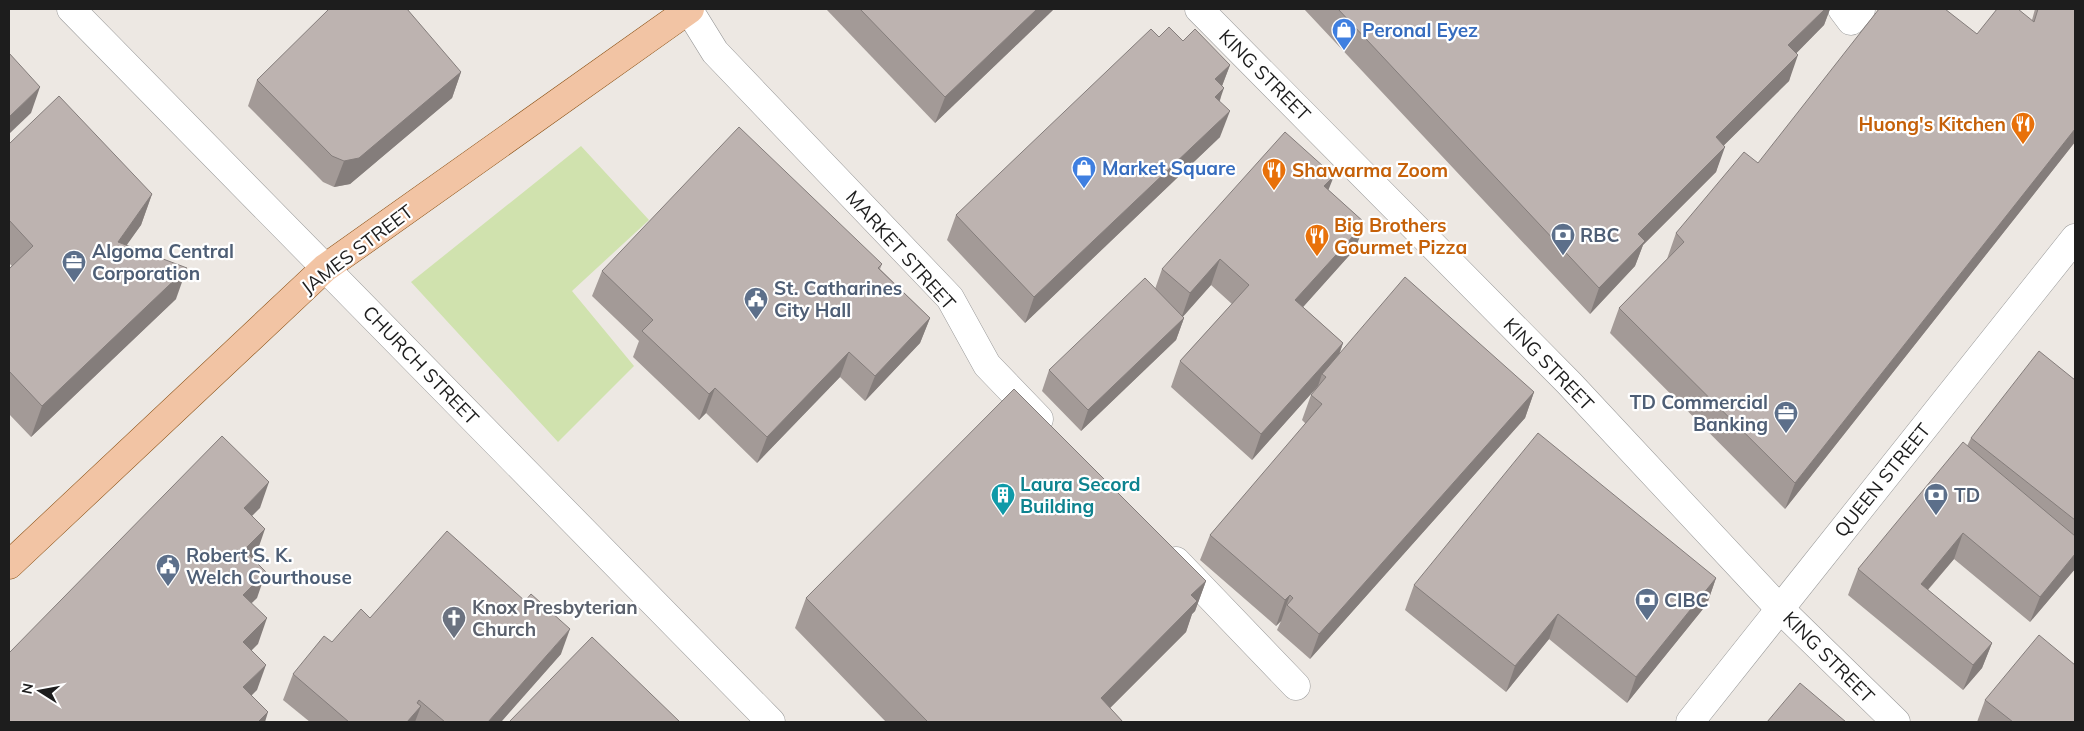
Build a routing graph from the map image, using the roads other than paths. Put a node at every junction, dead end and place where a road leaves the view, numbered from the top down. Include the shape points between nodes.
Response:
1 (71, 9) edge
2 (690, 9) edge
3 (1199, 9) edge
4 (2075, 238) edge
5 (325, 268) junction
6 (1058, 438) edge
7 (1160, 545) edge
8 (9, 565) edge
9 (1780, 608) junction
10 (1296, 686) dead end
11 (771, 722) edge
12 (1690, 722) edge
13 (1896, 722) edge

1 - 5 street, CHURCH STREET
2 - 5 main road, JAMES STREET
2 - 6 street, MARKET STREET via 716,52 950,298 987,365
3 - 9 street, KING STREET via 1569,384
4 - 9 street, QUEEN STREET
5 - 8 main road, JAMES STREET
5 - 11 street, CHURCH STREET
7 - 10 street
9 - 12 street, QUEEN STREET
9 - 13 street, KING STREET

